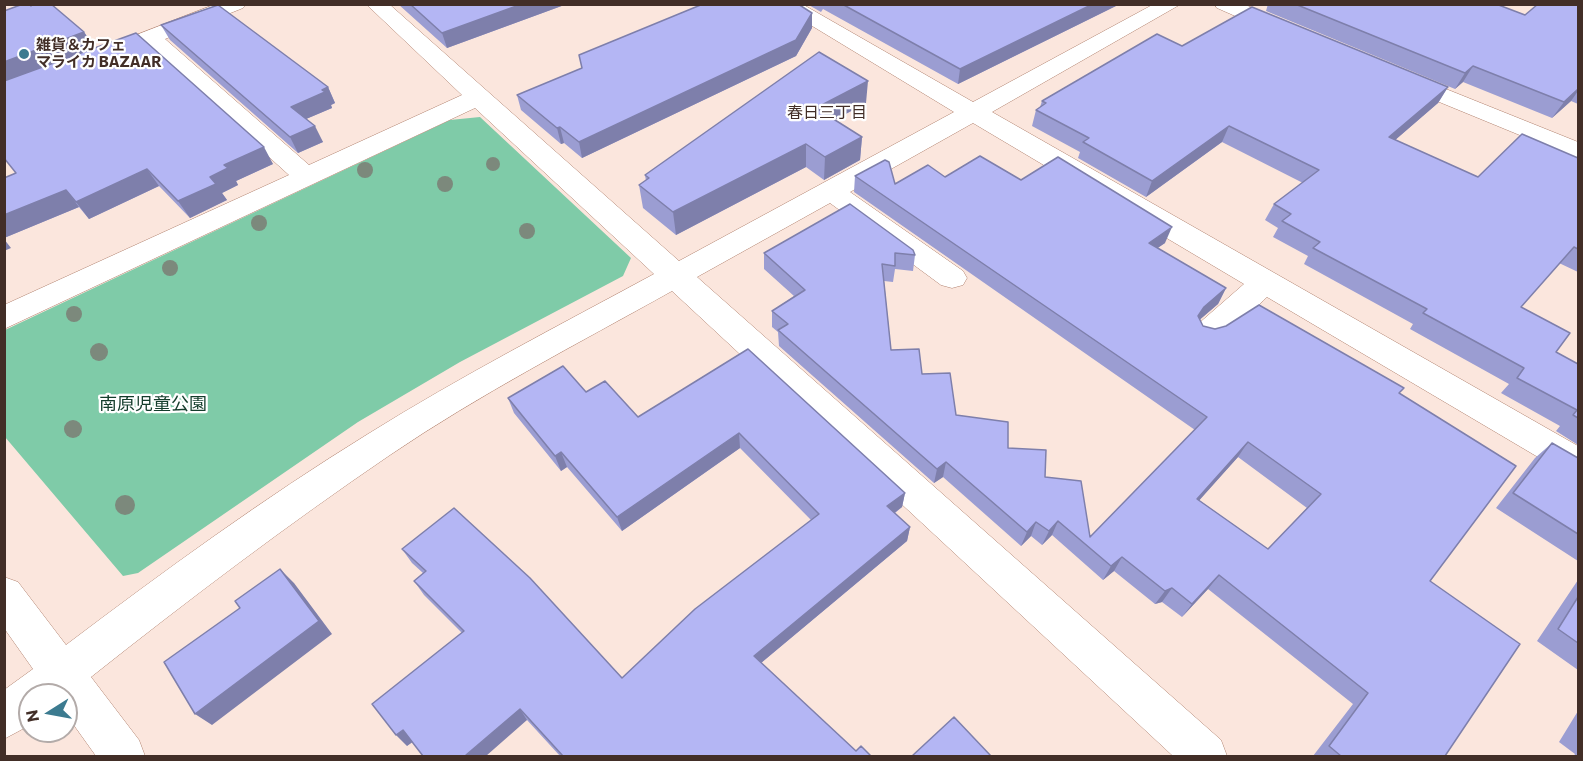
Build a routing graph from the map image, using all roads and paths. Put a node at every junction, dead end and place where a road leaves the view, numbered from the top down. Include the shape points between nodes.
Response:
1 (236, 4) edge
2 (376, 4) edge
3 (786, 4) edge
4 (1171, 4) edge
5 (1224, 4) edge
6 (1301, 36) edge
7 (150, 38) junction
8 (88, 62) edge
9 (1377, 68) edge
10 (478, 97) junction
11 (973, 113) junction
12 (1576, 147) edge
13 (307, 177) junction
14 (830, 190) junction
15 (675, 275) junction
16 (952, 278) dead end
17 (1265, 282) junction
18 (4, 318) edge
19 (1208, 333) edge
20 (1578, 463) edge
21 (4, 595) edge
22 (40, 683) edge
23 (50, 683) edge
24 (18, 707) edge
25 (4, 717) edge
26 (78, 719) edge
27 (123, 756) edge
28 (1205, 756) edge

1 - 7 street
2 - 10 street
3 - 11 street
4 - 11 street
5 - 6 street
7 - 8 street
7 - 13 street
9 - 12 street
10 - 13 street
10 - 15 street
11 - 14 street
11 - 17 street
13 - 18 street
14 - 15 street
14 - 16 street
15 - 23 street via 474,386 378,445 178,584
15 - 28 street
17 - 19 street
17 - 20 street
21 - 22 street
24 - 25 street
26 - 27 street

